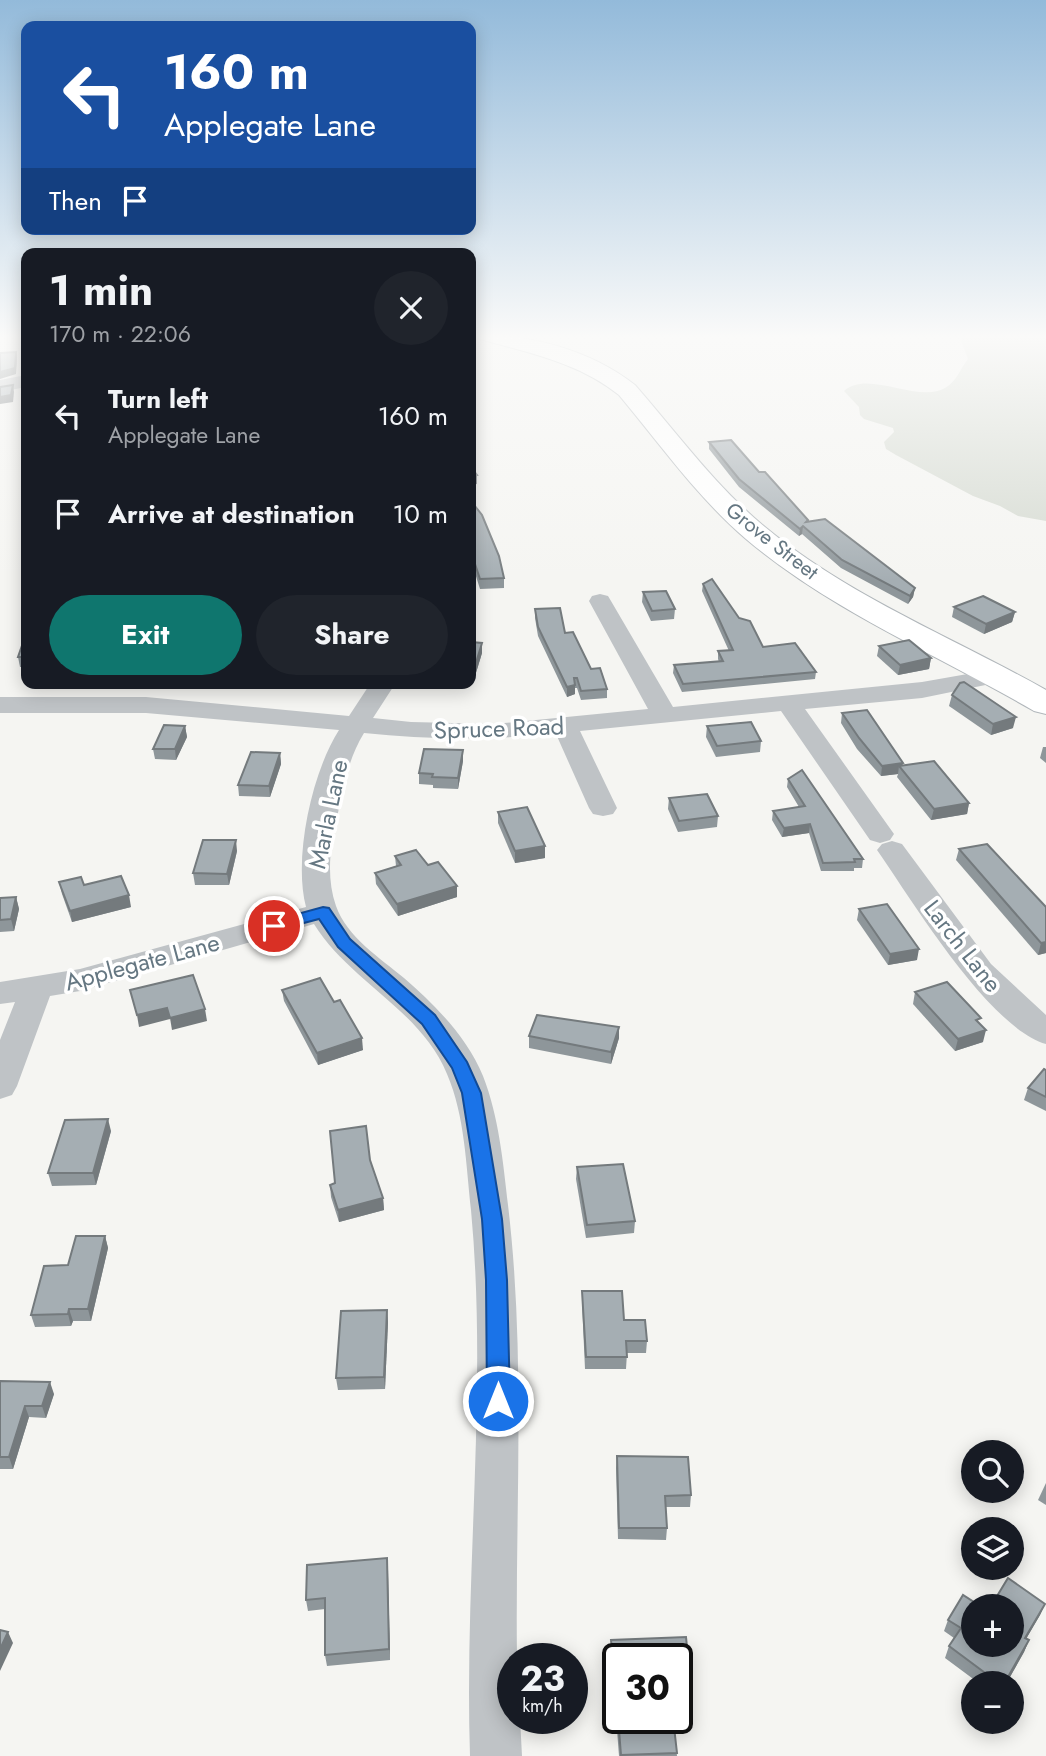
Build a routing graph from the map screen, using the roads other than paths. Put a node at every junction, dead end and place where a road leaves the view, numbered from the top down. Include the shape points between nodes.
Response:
1 (648, 417) edge
2 (600, 601) dead end
3 (996, 676) junction
4 (380, 689) edge
5 (100, 694) edge
6 (788, 703) junction
7 (1046, 704) edge
8 (0, 705) edge
9 (665, 716) junction
10 (357, 724) junction
11 (565, 726) junction
12 (603, 808) dead end
13 (323, 912) junction
14 (36, 989) junction
15 (0, 993) edge
16 (1046, 1032) edge
17 (0, 1086) edge
18 (496, 1756) edge

1 - 3 main road, Grove Street via 715,495 772,546 859,602
2 - 9 street
3 - 6 street, Spruce Road via 937,689
3 - 7 main road, Grove Street
4 - 10 street, Marla Lane
5 - 8 street, Spruce Road
5 - 10 street, Spruce Road
6 - 9 street, Spruce Road
6 - 16 street, Larch Lane via 983,977
9 - 11 street, Spruce Road
10 - 11 street, Spruce Road via 465,732
10 - 13 street, Marla Lane via 337,760 317,840 314,885
11 - 12 street
13 - 14 street, Applegate Lane
13 - 18 street, Marla Lane via 344,943 408,999 446,1043 471,1093 480,1132 497,1280 492,1621
14 - 15 street, Applegate Lane
14 - 17 street

